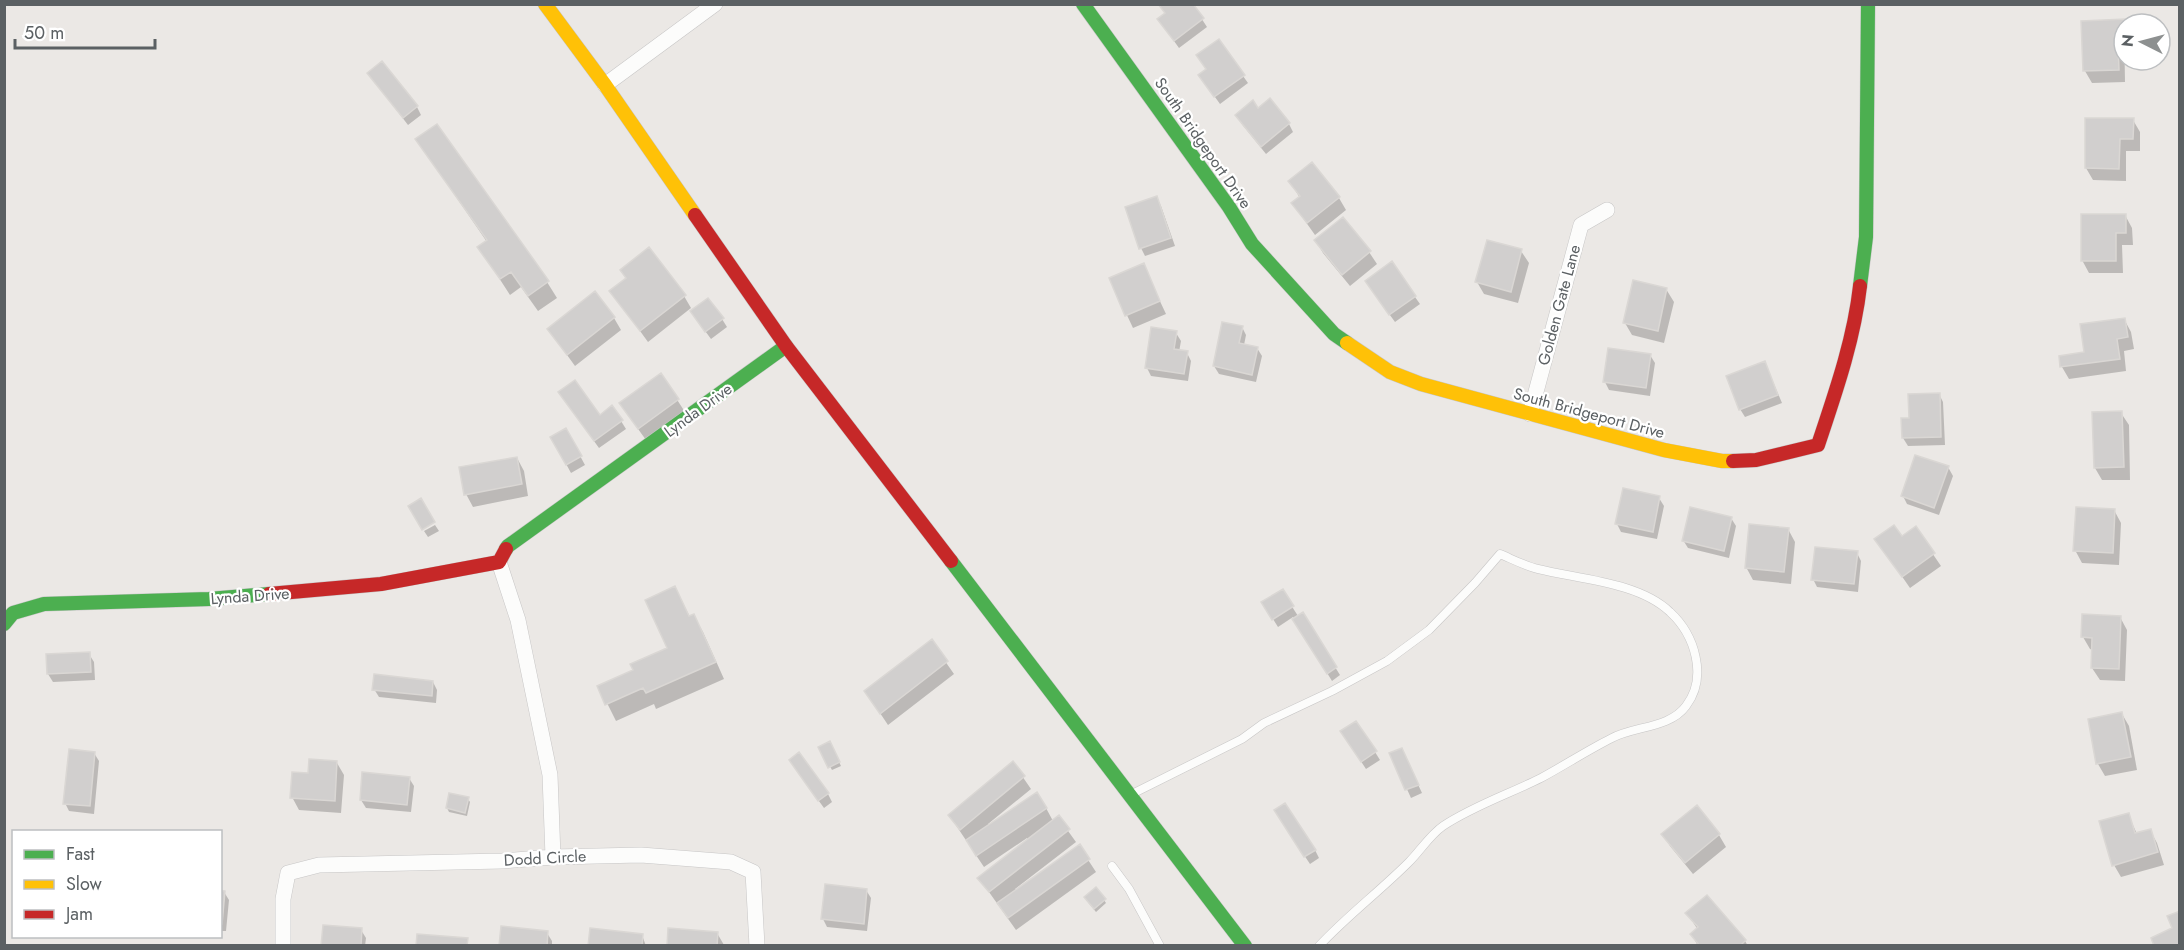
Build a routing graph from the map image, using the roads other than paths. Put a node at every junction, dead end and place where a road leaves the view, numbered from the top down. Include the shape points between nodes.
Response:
1 (545, 4) edge
2 (715, 4) edge
3 (1083, 4) edge
4 (1868, 4) edge
5 (605, 85) junction
6 (1606, 210) dead end
7 (786, 346) junction
8 (1530, 414) junction
9 (499, 562) junction
10 (4, 624) edge
11 (1130, 795) junction
12 (554, 856) junction
13 (1112, 866) dead end
14 (283, 945) edge
15 (757, 945) edge
16 (1160, 945) edge
17 (1245, 945) edge
18 (1319, 945) edge

1 - 5 main road
2 - 5 street
3 - 8 main road, South Bridgeport Drive via 1252,244 1334,334 1390,372
4 - 8 main road, South Bridgeport Drive via 1866,237 1858,307 1818,445 1756,460 1722,461 1664,450
5 - 7 main road
6 - 8 street, Golden Gate Lane via 1581,225
7 - 9 main road, Lynda Drive via 508,546
7 - 11 main road
9 - 10 main road, Lynda Drive via 381,584 312,591 209,599 44,604 13,613
9 - 12 street via 518,620 550,775
11 - 17 main road
11 - 18 lane via 1387,661 1429,630 1500,554 1536,569 1647,596 1670,612 1684,629 1699,670 1688,704 1677,716 1614,736 1441,827
12 - 14 street, Dodd Circle via 502,861 319,865 288,873 282,899
12 - 15 street, Dodd Circle via 641,855 731,862 753,872
13 - 16 lane

